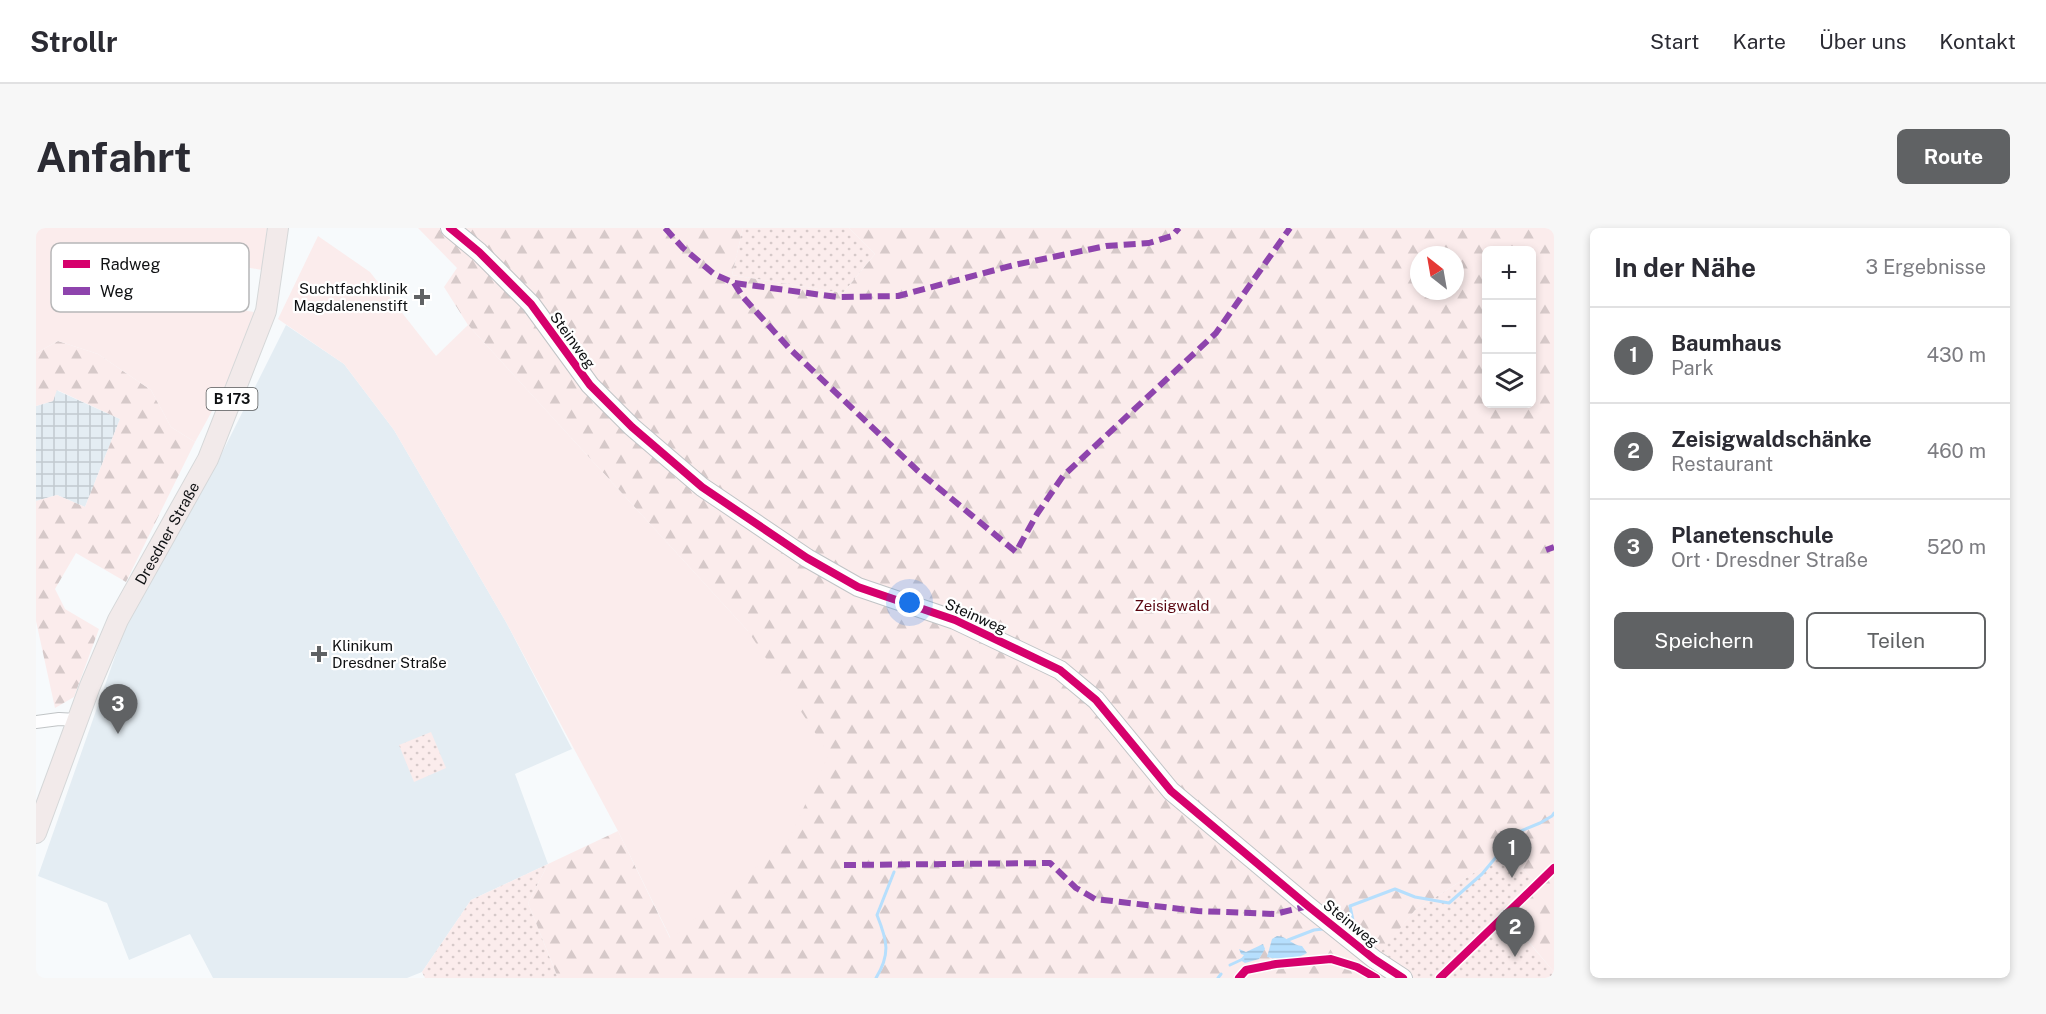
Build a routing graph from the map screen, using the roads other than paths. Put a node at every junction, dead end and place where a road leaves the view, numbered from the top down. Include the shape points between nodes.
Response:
1 (278, 228) edge
2 (450, 228) edge
3 (78, 720) junction
4 (36, 722) edge
5 (36, 833) edge
6 (1403, 978) edge

1 - 3 main road, Dresdner Straße / B 173 via 266,312 208,459 118,620
2 - 6 street, Steinweg via 531,304 590,385 702,487 807,558 858,587 955,620 1059,669 1096,700 1171,791 1316,913
3 - 4 street
3 - 5 main road, Dresdner Straße / B 173

